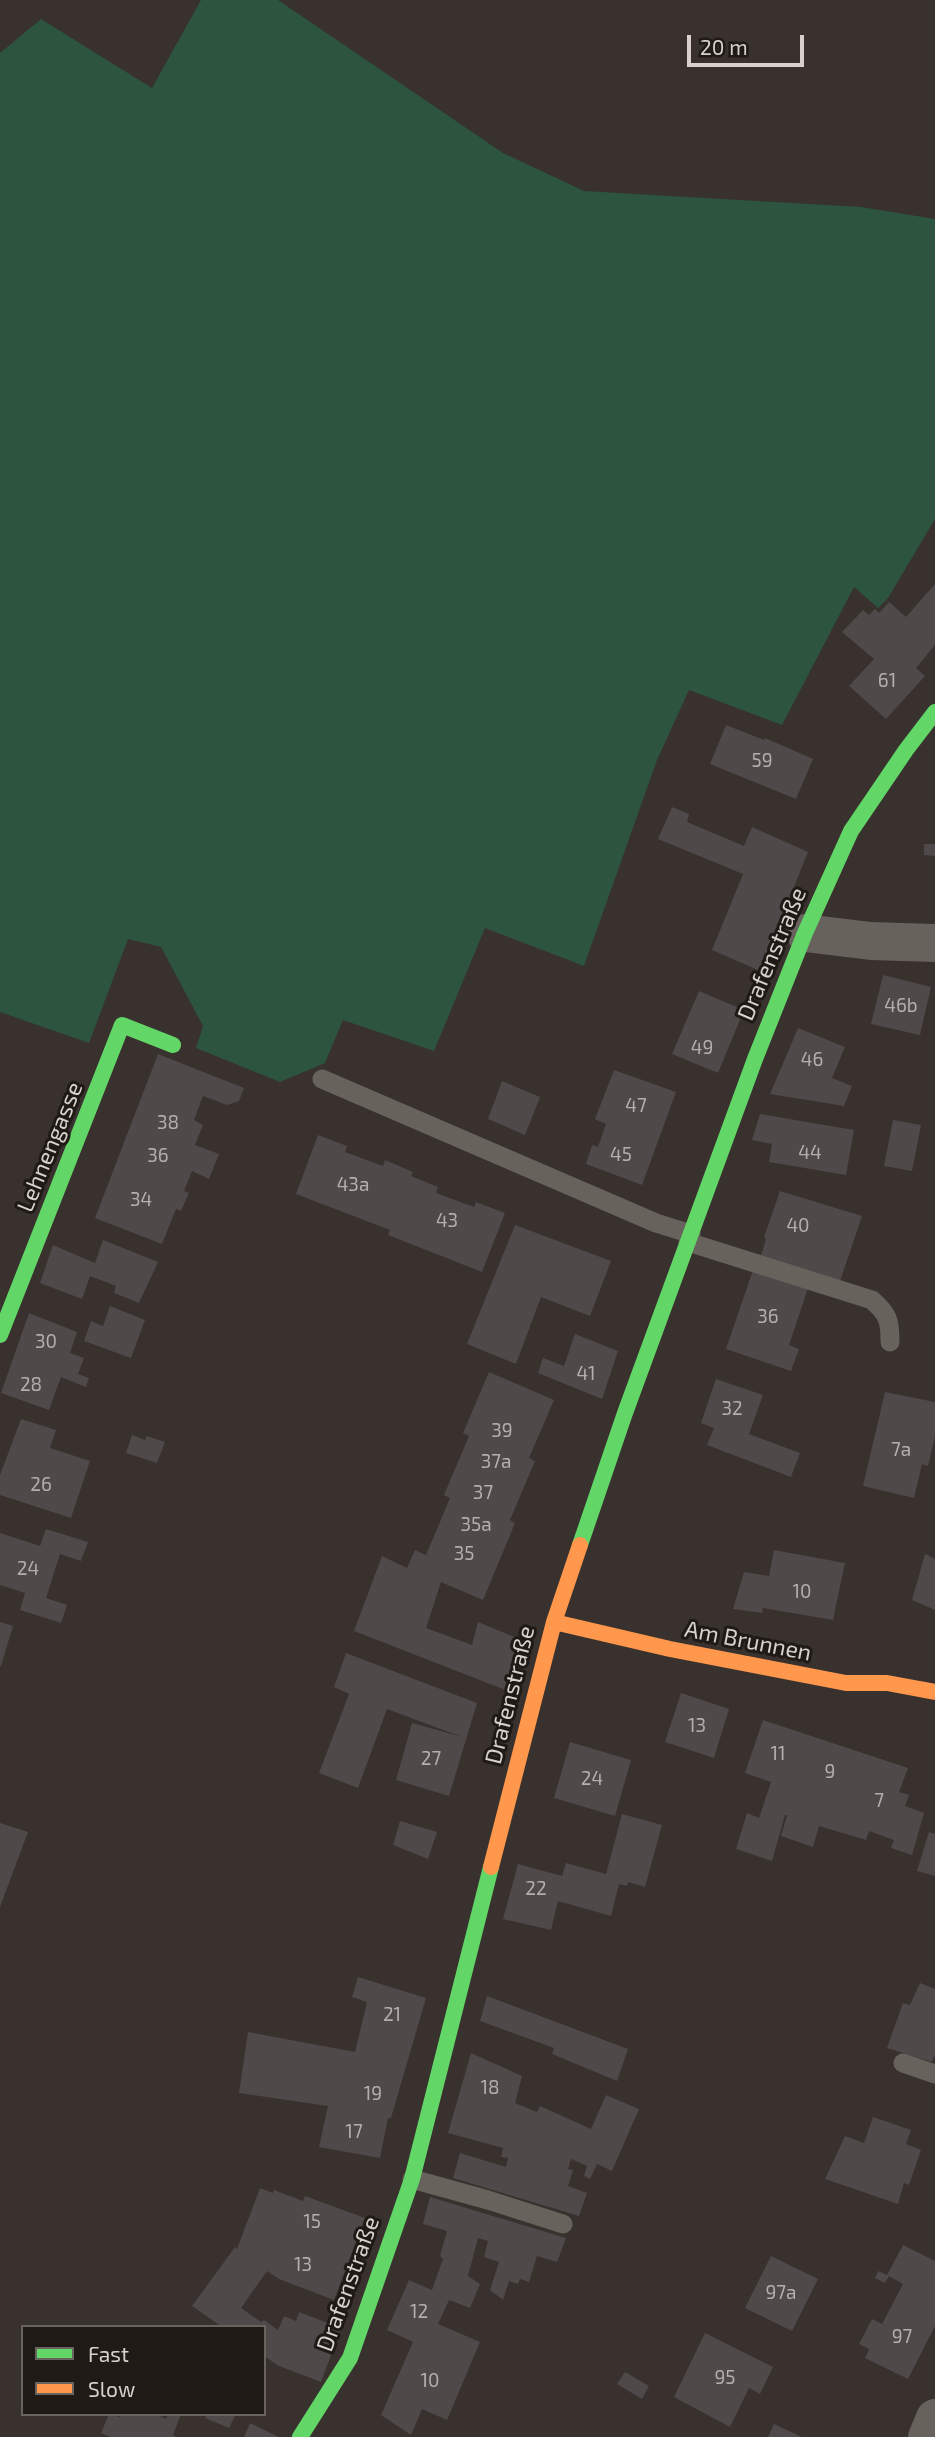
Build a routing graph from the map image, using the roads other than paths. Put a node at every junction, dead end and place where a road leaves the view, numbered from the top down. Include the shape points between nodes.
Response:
1 (935, 712) edge
2 (805, 933) junction
3 (935, 943) edge
4 (173, 1045) dead end
5 (323, 1079) dead end
6 (689, 1238) junction
7 (0, 1335) edge
8 (890, 1342) dead end
9 (554, 1622) junction
10 (935, 1692) edge
11 (903, 2063) dead end
12 (935, 2074) edge
13 (412, 2179) junction
14 (564, 2224) dead end
15 (935, 2417) edge
16 (300, 2437) edge
17 (927, 2437) edge

1 - 2 street, Drafenstraße via 851,831
2 - 3 street
2 - 6 street, Drafenstraße
4 - 7 street, Lehnengasse via 122,1025
5 - 6 lane
6 - 8 lane via 872,1300 886,1312
6 - 9 street, Drafenstraße
9 - 10 street, Am Brunnen via 846,1683 887,1683
9 - 13 street, Drafenstraße
11 - 12 lane
13 - 14 lane
13 - 16 street, Drafenstraße via 350,2358
15 - 17 street

